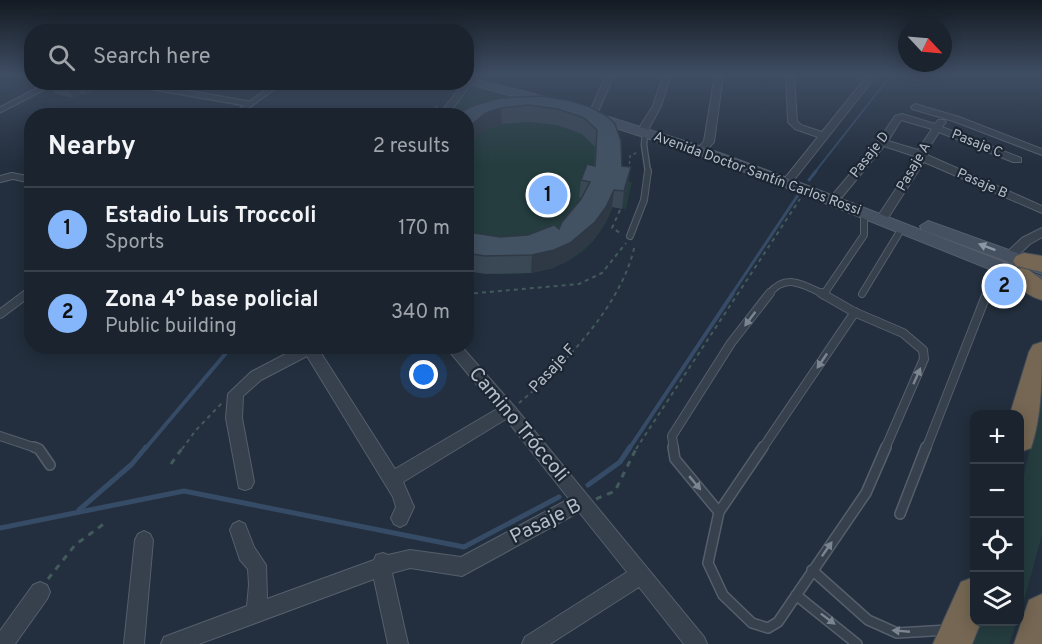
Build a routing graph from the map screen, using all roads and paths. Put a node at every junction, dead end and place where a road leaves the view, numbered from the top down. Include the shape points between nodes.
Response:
1 (561, 105) edge
2 (567, 105) edge
3 (597, 105) edge
4 (657, 105) edge
5 (715, 105) edge
6 (792, 105) edge
7 (848, 105) edge
8 (915, 107) dead end
9 (593, 114) junction
10 (946, 116) junction
11 (902, 117) joint
12 (937, 128) junction
13 (644, 131) junction
14 (823, 135) junction
15 (882, 142) junction
16 (703, 149) junction
17 (644, 152) junction
18 (1042, 152) edge
19 (921, 156) junction
20 (1017, 160) dead end
21 (12, 176) joint
22 (24, 178) edge
23 (628, 178) edge
24 (790, 178) junction
25 (0, 179) edge
26 (812, 192) junction
27 (838, 195) junction
28 (1038, 196) dead end
29 (1029, 205) junction
30 (620, 210) dead end
31 (1042, 210) edge
32 (864, 212) junction
33 (884, 216) junction
34 (902, 228) junction
35 (1042, 232) edge
36 (630, 236) junction
37 (960, 244) junction
38 (997, 267) junction
39 (1030, 268) edge
40 (1042, 292) edge
41 (474, 293) edge
42 (862, 294) dead end
43 (825, 295) junction
44 (24, 296) edge
45 (855, 312) junction
46 (0, 314) edge
47 (1042, 352) edge
48 (298, 354) edge
49 (316, 354) edge
50 (459, 354) edge
51 (240, 388) junction
52 (508, 410) junction
53 (1024, 419) edge
54 (0, 436) edge
55 (171, 464) dead end
56 (50, 465) dead end
57 (392, 480) junction
58 (245, 482) dead end
59 (582, 501) junction
60 (719, 512) junction
61 (900, 513) dead end
62 (400, 518) dead end
63 (105, 523) dead end
64 (239, 530) dead end
65 (144, 540) dead end
66 (384, 562) junction
67 (812, 570) junction
68 (641, 574) junction
69 (40, 592) joint
70 (796, 595) junction
71 (970, 606) edge
72 (1042, 613) edge
73 (256, 614) junction
74 (956, 637) edge
75 (1, 643) edge
76 (134, 644) edge
77 (171, 644) edge
78 (398, 644) edge
79 (532, 644) edge
80 (697, 644) edge
81 (857, 644) edge
82 (1033, 644) edge

1 - 9 street, Avenida Doctor Santín Carlos Rossi
2 - 9 street, Avenida Doctor Santín Carlos Rossi
3 - 9 street
4 - 13 street
5 - 16 street via 709,142
6 - 14 street via 793,122
7 - 14 street
8 - 10 street
9 - 13 street, Avenida Doctor Santín Carlos Rossi
10 - 12 street, Pasaje A
10 - 18 street
11 - 12 street, Pasaje C
11 - 15 street, Pasaje D
12 - 19 street, Pasaje A
12 - 20 street, Pasaje C
13 - 16 street, Avenida Doctor Santín Carlos Rossi
13 - 17 lane
14 - 24 street
15 - 19 street, Pasaje B
15 - 27 street, Pasaje D
16 - 24 street, Avenida Doctor Santín Carlos Rossi
16 - 26 street, Avenida Doctor Santín Carlos Rossi
17 - 23 path via 630,156
17 - 36 lane via 648,187
19 - 29 street, Pasaje B
19 - 33 street, Pasaje A
21 - 22 street
21 - 25 lane
24 - 27 street, Avenida Doctor Santín Carlos Rossi
26 - 32 street, Avenida Doctor Santín Carlos Rossi
26 - 59 path, Pasaje B via 802,195 630,458 615,491
27 - 33 street, Avenida Doctor Santín Carlos Rossi
28 - 29 street
29 - 31 street, Pasaje B
30 - 36 path via 612,228
32 - 33 street, Avenida Doctor Santín Carlos Rossi
32 - 43 lane via 864,235
33 - 34 street, Avenida Doctor Santín Carlos Rossi
33 - 37 street, Avenida Doctor Santín Carlos Rossi
34 - 37 street, Avenida Doctor Santín Carlos Rossi
34 - 42 lane
35 - 39 street via 1026,241
36 - 41 path via 602,273 579,284
36 - 52 path, Pasaje F via 635,256 616,293 550,374
37 - 38 street, Avenida Doctor Santín Carlos Rossi
39 -> 37 street, Avenida Doctor Santín Carlos Rossi
38 - 39 street, Avenida Doctor Santín Carlos Rossi
38 - 61 lane
39 - 40 highway
43 - 45 lane
43 -> 60 lane via 791,281 776,285 731,343 672,436 675,459
44 - 46 lane
45 -> 60 lane
67 -> 45 lane via 866,493 924,359 919,344 906,334
47 - 53 highway
48 - 51 street
49 - 57 street
50 - 52 street, Camino Tróccoli
51 - 55 path via 195,430
51 - 58 street via 234,400 234,418
52 - 57 street
52 - 59 street, Camino Tróccoli
54 - 56 lane via 39,449
57 - 62 street via 405,507
59 - 66 street, Pasaje B via 462,567 410,559
59 - 68 street, Camino Tróccoli
60 - 70 lane via 708,562 723,595 752,623 768,628 778,622
63 - 69 path via 75,545
64 - 73 street via 247,553 257,565
65 - 76 street
66 - 73 street, Pasaje B
66 - 78 street
67 - 70 lane
74 -> 67 lane via 897,633 868,620
68 - 79 street
68 - 80 street, Camino Tróccoli
69 - 75 street
70 -> 81 lane
71 - 74 highway
72 - 82 highway
73 - 77 street, Pasaje B

